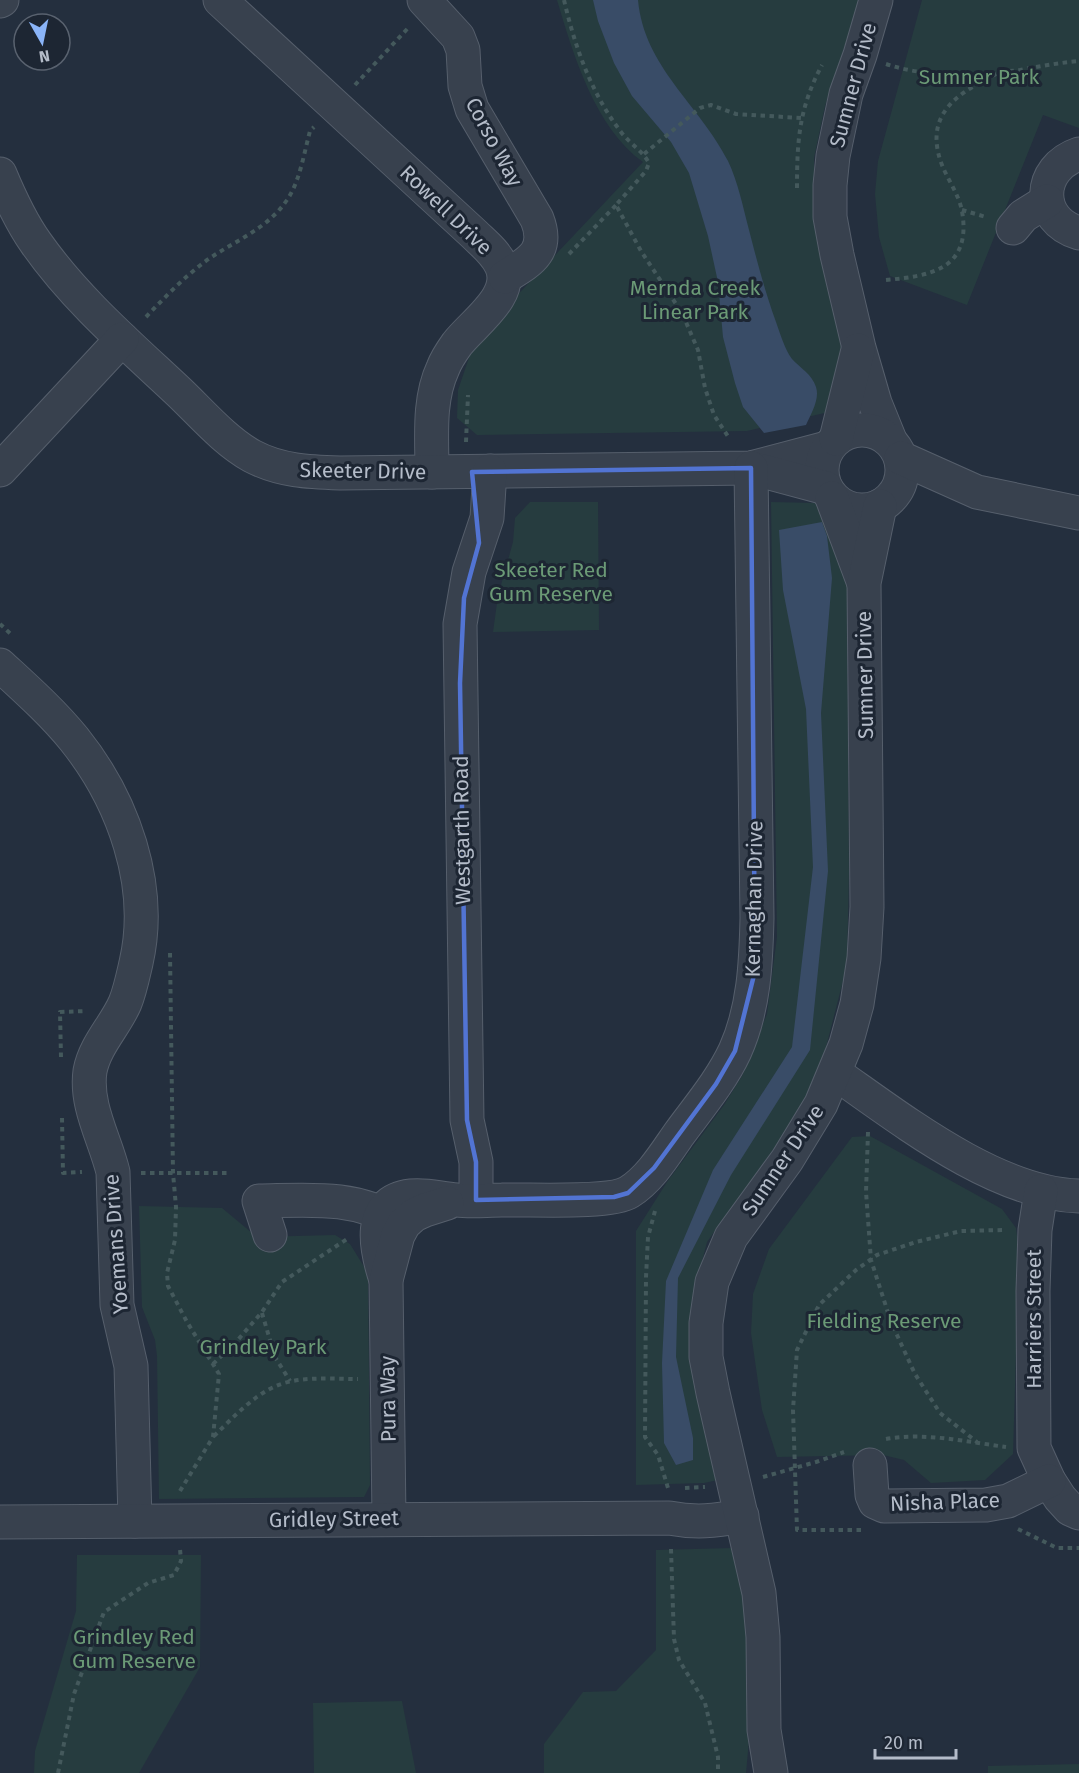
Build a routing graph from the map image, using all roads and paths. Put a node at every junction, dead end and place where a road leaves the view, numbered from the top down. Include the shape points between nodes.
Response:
1 (220, 0) edge
2 (564, 0) edge
3 (876, 0) edge
4 (427, 2) edge
5 (861, 55) junction
6 (1079, 61) edge
7 (998, 73) junction
8 (335, 106) junction
9 (801, 118) dead end
10 (644, 154) junction
11 (1079, 154) edge
12 (0, 174) edge
13 (1047, 201) junction
14 (616, 205) junction
15 (1013, 228) dead end
16 (1079, 233) edge
17 (568, 255) dead end
18 (505, 277) junction
19 (886, 280) dead end
20 (146, 317) dead end
21 (122, 339) junction
22 (858, 348) junction
23 (468, 387) dead end
24 (717, 439) dead end
25 (832, 444) junction
26 (896, 449) junction
27 (479, 462) junction
28 (751, 468) junction
29 (0, 470) edge
30 (432, 472) junction
31 (977, 492) junction
32 (829, 493) junction
33 (886, 502) junction
34 (1079, 513) edge
35 (864, 583) junction
36 (0, 665) edge
37 (88, 1008) dead end
38 (61, 1058) dead end
39 (831, 1082) junction
40 (62, 1115) dead end
41 (885, 1116) junction
42 (86, 1172) dead end
43 (173, 1173) dead end
44 (230, 1173) dead end
45 (1041, 1191) junction
46 (1079, 1196) edge
47 (467, 1200) junction
48 (657, 1205) dead end
49 (388, 1222) junction
50 (1035, 1230) junction
51 (270, 1234) dead end
52 (871, 1260) junction
53 (262, 1312) junction
54 (213, 1364) dead end
55 (388, 1378) junction
56 (290, 1381) junction
57 (213, 1437) dead end
58 (977, 1442) dead end
59 (870, 1465) dead end
60 (794, 1469) dead end
61 (1039, 1486) junction
62 (739, 1504) junction
63 (1079, 1513) edge
64 (669, 1518) junction
65 (389, 1519) junction
66 (135, 1521) junction
67 (0, 1522) edge
68 (1079, 1523) edge
69 (764, 1730) junction
70 (718, 1773) edge
71 (756, 1773) edge
72 (771, 1773) edge

1 - 8 street, Rowell Drive
2 - 10 path via 573,41 593,88 622,134
3 - 5 street, Sumner Drive
4 - 8 path
4 - 18 street, Corso Way via 458,37 472,109 542,230 542,240 533,258
5 - 7 path via 919,73
5 - 22 street, Sumner Drive via 846,94 830,185 830,217
6 - 7 path
7 - 19 path via 961,93 947,106 940,120 937,142 942,164 962,210 961,248 940,270
8 - 18 street, Rowell Drive via 496,256
8 - 20 path via 310,130 288,199 272,218 209,259
9 - 10 path via 736,114 711,105 700,108
10 - 14 path via 650,163 646,171
11 - 13 street via 1058,165 1047,188
12 - 21 street, Skeeter Drive via 35,241 66,281
13 - 15 street via 1023,216
13 - 16 street via 1059,223
14 - 17 path
14 - 24 path via 682,313 698,350 714,416 729,439
18 - 30 street, Rowell Drive via 499,296 457,344 435,387
21 - 29 street
21 - 30 street, Skeeter Drive via 226,436 251,455 277,467 304,472
22 - 25 street, Sumner Drive
22 - 26 street, Sumner Drive via 875,403
23 - 27 path via 466,442
25 - 26 street via 845,432 857,429 880,433
25 - 28 street, Skeeter Drive
25 - 32 street via 822,468
26 - 31 street
26 - 33 street via 902,480
27 - 28 street, Skeeter Drive
27 - 30 street, Skeeter Drive
27 - 47 street, Westgarth Road via 473,510 479,543 469,572 460,624 467,1120 459,1162
28 - 32 street, Skeeter Drive
28 - 47 street, Kernaghan Drive via 757,918 755,971 747,1016 735,1052 654,1168 628,1193 598,1199
31 - 33 street via 928,493
31 - 34 street
32 - 33 street via 843,506 855,510 868,510
32 - 35 street, Sumner Drive
33 - 35 street, Sumner Drive
35 - 39 street, Sumner Drive via 864,958 857,1004
36 - 66 street, Yoemans Drive via 50,712 98,773 122,822 140,895 141,927 125,1004 108,1029 90,1071 93,1111 113,1172 117,1305 131,1366
37 - 38 path via 85,1012 60,1012
39 - 41 street
39 - 62 street, Sumner Drive via 786,1161 731,1237 712,1282 706,1357
40 - 42 path via 63,1173
41 - 45 street via 992,1173
41 - 52 path via 867,1136
43 - 44 path
45 - 46 street
45 - 50 street, Harriers Street
47 - 49 street, Kernaghan Drive
48 - 64 path via 648,1237 645,1437 658,1455 669,1494
49 - 51 street via 358,1204 340,1201 259,1201
49 - 53 path via 363,1228 282,1282
49 - 55 street, Pura Way via 378,1256 386,1280
50 - 52 path via 961,1231 916,1242
50 - 61 street, Harriers Street via 1034,1448 1028,1457 1027,1474
52 - 58 path via 891,1322 915,1374 940,1413
52 - 60 path via 819,1305 797,1350
53 - 54 path
53 - 56 path via 275,1357
55 - 56 path
55 - 65 street, Pura Way
56 - 57 path via 243,1407
59 - 61 street, Nisha Place via 874,1502 884,1506 987,1505 1008,1501
61 - 63 street
61 - 68 street via 1038,1506 1050,1517
62 - 64 street, Gridley Street
62 - 69 street, Sumner Drive via 759,1593
64 - 65 street, Gridley Street
64 - 70 path via 674,1639 679,1660 705,1703
65 - 66 street, Gridley Street
66 - 67 street, Gridley Street
69 - 71 street, Sumner Drive
69 - 72 street, Sumner Drive

